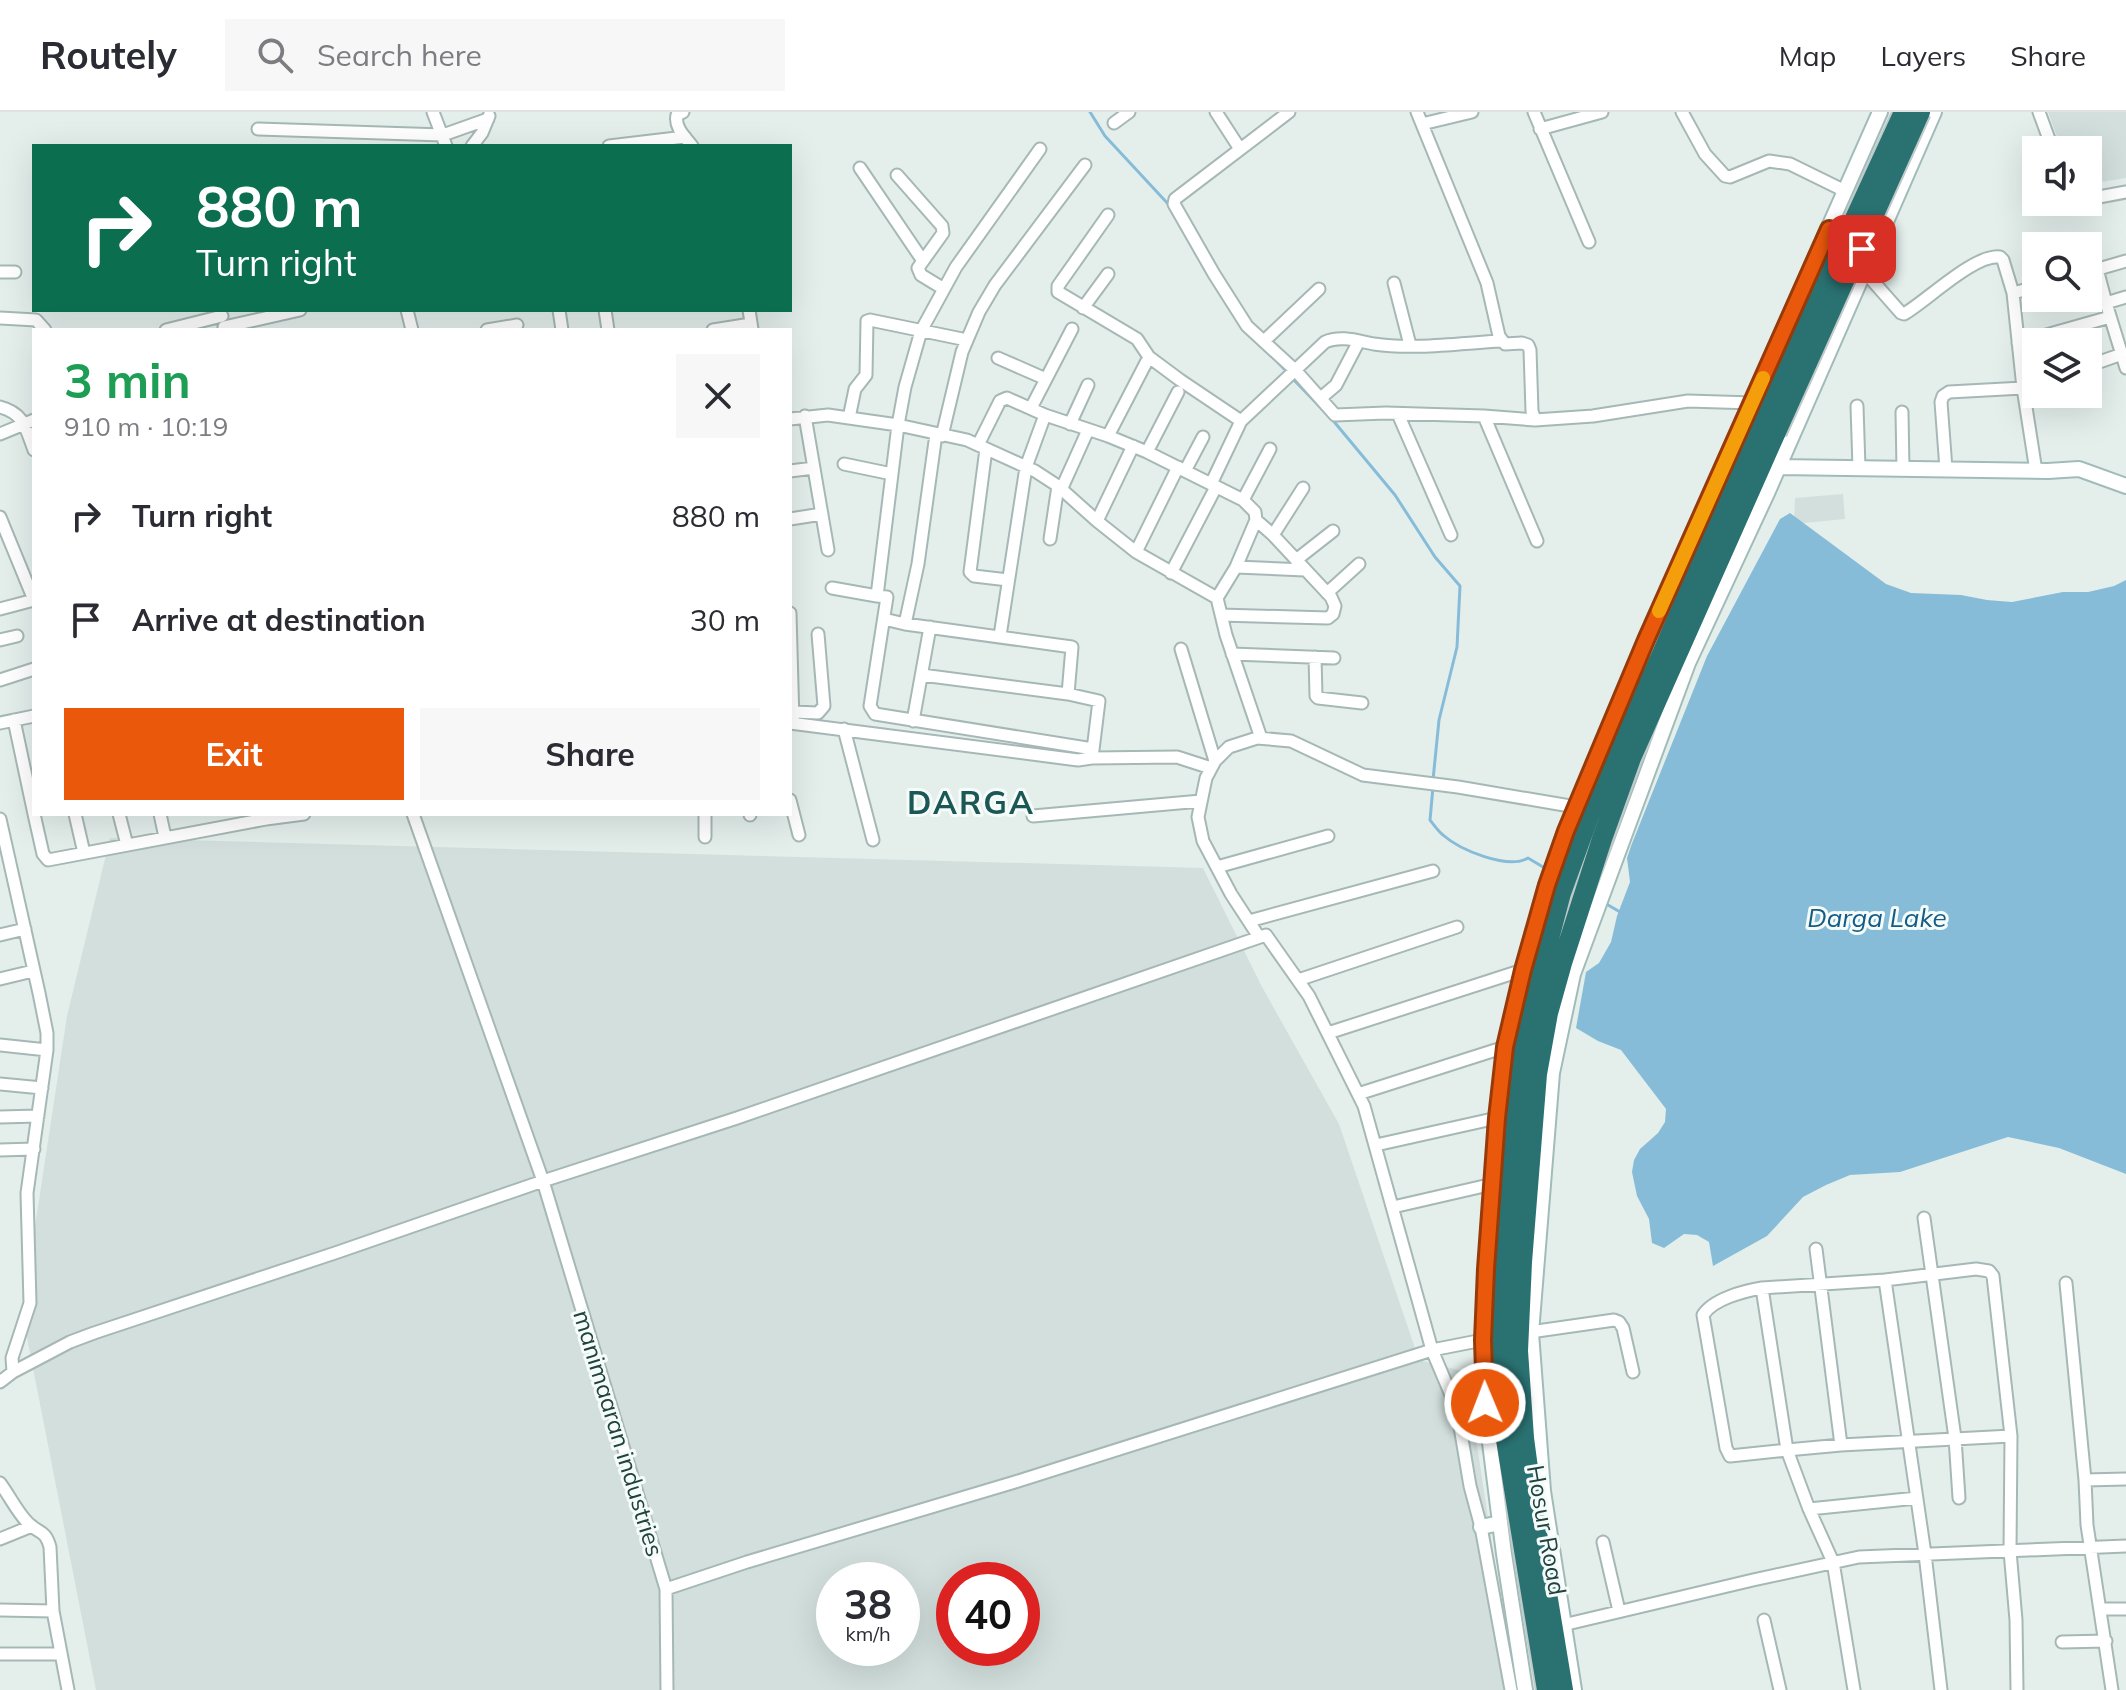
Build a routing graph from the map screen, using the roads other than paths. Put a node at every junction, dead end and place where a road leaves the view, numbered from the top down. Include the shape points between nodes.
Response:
1 (433, 112) edge
2 (1129, 112) edge
3 (1216, 112) edge
4 (1289, 112) edge
5 (1417, 112) edge
6 (1472, 112) edge
7 (1534, 112) edge
8 (1602, 112) edge
9 (1682, 112) edge
10 (1880, 112) edge
11 (1904, 112) edge
12 (1920, 112) edge
13 (1934, 112) edge
14 (2039, 112) edge
15 (679, 113) edge
16 (489, 115) edge
17 (1582, 115) edge
18 (1114, 123) dead end
19 (1422, 124) junction
20 (258, 129) dead end
21 (1540, 129) junction
22 (2048, 136) edge
23 (358, 140) edge
24 (444, 141) edge
25 (688, 141) edge
26 (474, 144) edge
27 (641, 144) edge
28 (1040, 149) dead end
29 (1240, 149) junction
30 (1085, 165) dead end
31 (860, 168) dead end
32 (897, 175) dead end
33 (1845, 191) junction
34 (2126, 192) edge
35 (2102, 196) edge
36 (1108, 215) dead end
37 (1829, 229) junction
38 (1589, 242) dead end
39 (1874, 250) junction
40 (1819, 252) junction
41 (923, 261) junction
42 (2126, 261) edge
43 (1812, 266) junction
44 (2102, 267) edge
45 (1864, 271) junction
46 (0, 272) edge
47 (15, 272) dead end
48 (1108, 274) dead end
49 (1394, 283) dead end
50 (944, 289) junction
51 (1319, 289) dead end
52 (2022, 291) edge
53 (2013, 293) junction
54 (2102, 294) edge
55 (2126, 297) edge
56 (1853, 298) junction
57 (2106, 303) junction
58 (1083, 308) junction
59 (284, 312) edge
60 (2110, 317) junction
61 (0, 318) edge
62 (223, 321) edge
63 (43, 328) edge
64 (179, 328) edge
65 (1072, 329) dead end
66 (921, 331) junction
67 (967, 340) junction
68 (1264, 341) junction
69 (1359, 341) junction
70 (1501, 341) junction
71 (2018, 343) junction
72 (1410, 345) junction
73 (2122, 354) junction
74 (1149, 357) junction
75 (998, 358) dead end
76 (2102, 361) edge
77 (2126, 368) edge
78 (1295, 372) junction
79 (1046, 379) junction
80 (2022, 379) edge
81 (1088, 385) dead end
82 (2022, 388) edge
83 (1178, 392) dead end
84 (1322, 397) junction
85 (1753, 403) junction
86 (1857, 406) dead end
87 (0, 407) edge
88 (1031, 408) junction
89 (2026, 408) edge
90 (1902, 412) dead end
91 (1398, 414) junction
92 (1045, 415) junction
93 (805, 416) junction
94 (1484, 416) junction
95 (849, 418) junction
96 (792, 419) edge
97 (1535, 420) junction
98 (1241, 421) junction
99 (29, 422) edge
100 (1070, 424) junction
101 (898, 425) junction
102 (1768, 428) junction
103 (1088, 430) junction
104 (0, 434) edge
105 (939, 435) junction
106 (1108, 436) junction
107 (1203, 437) dead end
108 (1133, 446) junction
109 (982, 447) junction
110 (1270, 449) dead end
111 (1147, 452) junction
112 (844, 464) dead end
113 (1026, 467) junction
114 (1778, 467) junction
115 (814, 468) junction
116 (1859, 468) junction
117 (1181, 469) junction
118 (1903, 469) junction
119 (1946, 469) junction
120 (792, 471) edge
121 (2036, 471) junction
122 (892, 474) junction
123 (2126, 484) edge
124 (1214, 485) junction
125 (1059, 488) junction
126 (1303, 488) dead end
127 (1243, 500) junction
128 (822, 514) junction
129 (0, 517) edge
130 (792, 519) edge
131 (1256, 520) junction
132 (1097, 521) junction
133 (1333, 531) dead end
134 (1273, 535) junction
135 (1451, 535) dead end
136 (1050, 539) dead end
137 (1537, 541) dead end
138 (828, 550) dead end
139 (1136, 552) junction
140 (1296, 560) junction
141 (1359, 564) dead end
142 (1236, 567) junction
143 (1305, 570) junction
144 (1171, 573) junction
145 (1008, 580) junction
146 (832, 588) dead end
147 (1327, 593) junction
148 (32, 595) edge
149 (877, 596) junction
150 (1217, 598) junction
151 (32, 601) edge
152 (0, 609) edge
153 (1221, 615) junction
154 (884, 619) junction
155 (905, 624) junction
156 (930, 627) junction
157 (818, 634) dead end
158 (17, 636) dead end
159 (1000, 636) junction
160 (0, 640) edge
161 (1181, 649) dead end
162 (1232, 654) junction
163 (1315, 657) junction
164 (1334, 658) dead end
165 (32, 670) edge
166 (922, 675) junction
167 (0, 680) edge
168 (1068, 694) junction
169 (1362, 703) dead end
170 (32, 716) edge
171 (792, 719) edge
172 (14, 720) junction
173 (913, 721) junction
174 (0, 723) edge
175 (844, 729) junction
176 (1261, 738) junction
177 (1093, 753) junction
178 (1213, 764) junction
179 (1201, 801) junction
180 (32, 805) edge
181 (1576, 807) junction
182 (792, 808) edge
183 (34, 816) edge
184 (75, 816) edge
185 (120, 816) edge
186 (160, 816) edge
187 (219, 816) edge
188 (291, 816) edge
189 (414, 816) edge
190 (705, 816) edge
191 (1033, 816) dead end
192 (1, 825) edge
193 (221, 827) junction
194 (799, 835) dead end
195 (1328, 836) dead end
196 (165, 837) junction
197 (705, 837) dead end
198 (873, 840) dead end
199 (127, 845) junction
200 (84, 853) junction
201 (1565, 858) junction
202 (1217, 867) junction
203 (1433, 871) dead end
204 (1600, 873) junction
205 (1554, 889) junction
206 (1249, 921) junction
207 (1457, 927) dead end
208 (25, 929) junction
209 (0, 935) edge
210 (1259, 937) junction
211 (1523, 970) junction
212 (33, 971) junction
213 (0, 979) edge
214 (1298, 980) junction
215 (1328, 1033) junction
216 (0, 1045) edge
217 (1505, 1047) junction
218 (47, 1050) junction
219 (0, 1084) edge
220 (42, 1088) junction
221 (1358, 1094) junction
222 (38, 1116) junction
223 (0, 1117) edge
224 (1497, 1118) junction
225 (1376, 1145) junction
226 (34, 1149) junction
227 (0, 1150) edge
228 (543, 1181) junction
229 (1493, 1184) junction
230 (1393, 1207) junction
231 (1924, 1218) dead end
232 (1816, 1249) dead end
233 (1933, 1275) junction
234 (1885, 1280) junction
235 (2066, 1283) dead end
236 (1819, 1285) junction
237 (1762, 1288) junction
238 (1508, 1336) junction
239 (1432, 1350) junction
240 (13, 1372) junction
241 (1633, 1372) dead end
242 (0, 1382) edge
243 (2011, 1436) junction
244 (1955, 1438) junction
245 (1909, 1442) junction
246 (1841, 1445) junction
247 (1787, 1450) junction
248 (2126, 1479) edge
249 (2085, 1480) junction
250 (0, 1483) edge
251 (1917, 1498) junction
252 (1959, 1498) dead end
253 (1809, 1509) junction
254 (1500, 1523) junction
255 (32, 1526) junction
256 (1481, 1527) junction
257 (0, 1539) edge
258 (1603, 1542) dead end
259 (2090, 1546) junction
260 (2126, 1546) edge
261 (2010, 1551) junction
262 (1925, 1554) junction
263 (1833, 1562) junction
264 (666, 1589) junction
265 (2101, 1609) junction
266 (2126, 1609) edge
267 (0, 1610) edge
268 (53, 1611) junction
269 (1619, 1611) junction
270 (1764, 1620) dead end
271 (1563, 1625) junction
272 (2106, 1641) junction
273 (2062, 1642) dead end
274 (0, 1654) edge
275 (60, 1654) junction
276 (66, 1690) edge
277 (667, 1690) edge
278 (1511, 1690) edge
279 (1525, 1690) edge
280 (1547, 1690) edge
281 (1563, 1690) edge
282 (1574, 1690) edge
283 (1780, 1690) edge
284 (1854, 1690) edge
285 (1941, 1690) edge
286 (2017, 1690) edge
287 (2112, 1690) edge

1 - 24 street
2 - 18 street
3 - 29 street
4 - 29 street
5 - 19 street
6 - 19 street
7 - 21 street
8 - 17 street
9 - 33 street via 1705,154 1725,176 1769,161 1790,164
10 - 33 street
11 - 102 highway, Hosur Road, bridge
12 - 102 highway, Hosur Road, bridge
13 - 39 street
14 - 22 street
15 - 25 street via 676,120
16 - 24 street
16 - 26 street
17 - 21 street
19 - 70 street via 1487,283
20 - 23 street
21 - 38 street
23 - 24 street
25 - 27 street
28 - 50 street
29 - 68 street via 1190,185 1174,204 1242,319
30 - 67 street via 995,285
31 - 41 street
32 - 41 street via 944,230
33 - 37 street
34 - 35 street
36 - 58 street via 1058,286 1062,296
37 - 39 street via 1837,240
37 - 40 street
39 - 45 street
40 - 43 street
40 - 45 street
41 - 50 street via 921,275
42 - 44 street
43 - 56 street via 1839,274
43 - 85 street
45 - 53 street via 1904,314 1994,256 2003,260
45 - 56 street
46 - 47 street
48 - 58 street
49 - 72 street
50 - 66 street
51 - 68 street
52 - 53 street
53 - 71 street
54 - 57 street
55 - 57 street
56 - 114 street
57 - 60 street
58 - 74 street via 1137,339
59 - 62 street
60 - 71 street
60 - 73 street
61 - 63 street via 36,320
62 - 64 street
65 - 79 street
66 - 67 street
66 - 95 street via 867,321 866,375 855,389
66 - 101 street
67 - 105 street
68 - 78 street
69 - 72 street
69 - 78 street via 1325,342
69 - 84 street via 1336,385
70 - 72 street
70 - 97 street via 1528,345
71 - 80 street
73 - 76 street
73 - 77 street
74 - 98 street
74 - 106 street
75 - 79 street
78 - 84 street
78 - 98 street
79 - 88 street
81 - 100 street
82 - 119 street via 1943,396
83 - 111 street
84 - 91 street via 1335,415
85 - 97 street via 1688,401
85 - 181 street
86 - 116 street
87 - 99 street
88 - 92 street
88 - 109 street via 1003,398
89 - 121 street
90 - 118 street
91 - 94 street
91 - 135 street
92 - 100 street
92 - 113 street
93 - 95 street
93 - 96 street
93 - 115 street
94 - 97 street
94 - 137 street
95 - 101 street
98 - 124 street
99 - 104 street
100 - 103 street
101 - 105 street
101 - 122 street
102 - 201 highway, Hosur Road
102 - 204 highway, Hosur Road via 1631,758
103 - 106 street
103 - 125 street
105 - 109 street
105 - 155 street
106 - 108 street
107 - 117 street
108 - 111 street
108 - 132 street
109 - 113 street
109 - 145 street via 970,572
110 - 127 street
111 - 117 street
112 - 122 street
113 - 125 street
113 - 145 street
114 - 116 street
114 - 204 street
115 - 120 street
115 - 128 street
116 - 118 street
117 - 124 street
117 - 139 street
118 - 119 street
119 - 121 street
121 - 123 street via 2079,469
122 - 149 street
124 - 127 street
124 - 144 street
125 - 132 street
125 - 136 street
126 - 134 street
127 - 131 street
128 - 130 street
128 - 138 street
129 - 148 street
131 - 134 street
131 - 142 street
132 - 139 street
133 - 140 street
134 - 140 street
139 - 144 street
140 - 143 street
141 - 147 street
142 - 143 street
142 - 150 street
143 - 147 street
144 - 150 street
145 - 159 street
146 - 149 street
147 - 153 street via 1335,606 1328,618
149 - 154 street via 887,597
150 - 153 street
151 - 152 street
153 - 162 street
154 - 155 street
154 - 173 street via 870,710
155 - 156 street
156 - 159 street
156 - 166 street
157 - 171 street via 824,706 818,713
158 - 160 street
159 - 168 street via 1072,647
161 - 178 street
162 - 163 street
162 - 176 street
163 - 164 street
163 - 169 street via 1318,698
165 - 167 street
166 - 168 street
166 - 173 street
168 - 177 street via 1099,701
170 - 172 street
171 - 175 street
172 - 174 street
172 - 180 street
173 - 177 street
175 - 177 street via 1078,760
175 - 198 street
176 - 178 street via 1229,747
176 - 181 street via 1291,741 1363,775
177 - 178 street
178 - 179 street
179 - 191 street
179 - 202 street via 1203,841
181 - 201 street
182 - 194 street
183 - 200 street via 45,858
184 - 200 street
185 - 199 street
186 - 196 street
187 - 193 street
188 - 193 street
189 - 228 street, manimaaran industries
190 - 197 street
192 - 208 street
193 - 196 street
195 - 202 street
196 - 199 street
199 - 200 street
201 - 205 highway, Hosur Road
202 - 206 street
203 - 206 street
204 - 238 highway, Hosur Road via 1548,1013 1537,1074 1522,1262
205 - 211 street
205 - 238 highway, Hosur Road via 1518,1068 1503,1261
206 - 210 street
207 - 214 street
208 - 209 street
208 - 212 street
210 - 214 street via 1266,935
210 - 228 street
211 - 215 street
211 - 217 street
212 - 213 street
212 - 218 street
214 - 215 street
215 - 221 street
216 - 218 street
217 - 221 street
217 - 224 street
218 - 220 street
219 - 220 street
220 - 222 street
221 - 225 street
222 - 223 street
222 - 226 street
224 - 225 street
224 - 229 street
225 - 230 street
226 - 227 street
226 - 240 street via 27,1193 30,1303 12,1358
228 - 240 street via 94,1333
228 - 264 street, manimaaran industries
229 - 230 street
229 - 238 street via 1486,1269
230 - 239 street
231 - 233 street
232 - 236 street
233 - 234 street
233 - 243 street via 1976,1269 1993,1276
233 - 244 street
234 - 236 street
234 - 245 street
235 - 249 street
236 - 237 street
236 - 246 street
237 - 247 street
237 - 247 street via 1706,1309 1703,1320 1727,1453
238 - 239 street
238 - 241 street via 1614,1320 1623,1328
238 - 254 street via 1486,1414
238 - 271 street via 1543,1491
238 - 280 highway, Hosur Road via 1505,1434
238 - 281 highway, Hosur Road
239 - 256 street via 1457,1409
239 - 264 street
240 - 242 street
243 - 244 street
243 - 261 street
244 - 245 street
244 - 252 street
245 - 246 street
245 - 251 street
246 - 247 street
247 - 253 street
248 - 249 street
249 - 259 street
250 - 255 street
251 - 253 street
251 - 262 street
253 - 263 street
254 - 256 street
254 - 279 street
255 - 257 street
255 - 268 street via 43,1531 50,1547
256 - 278 street
258 - 269 street
259 - 260 street
259 - 261 street
259 - 265 street
261 - 262 street
261 - 286 street
262 - 263 street
262 - 285 street
263 - 269 street
263 - 284 street
264 - 277 street, manimaaran industries
265 - 266 street
265 - 272 street
267 - 268 street
268 - 275 street
269 - 271 street
270 - 283 street
271 - 282 street
272 - 273 street
272 - 287 street
274 - 275 street
275 - 276 street

